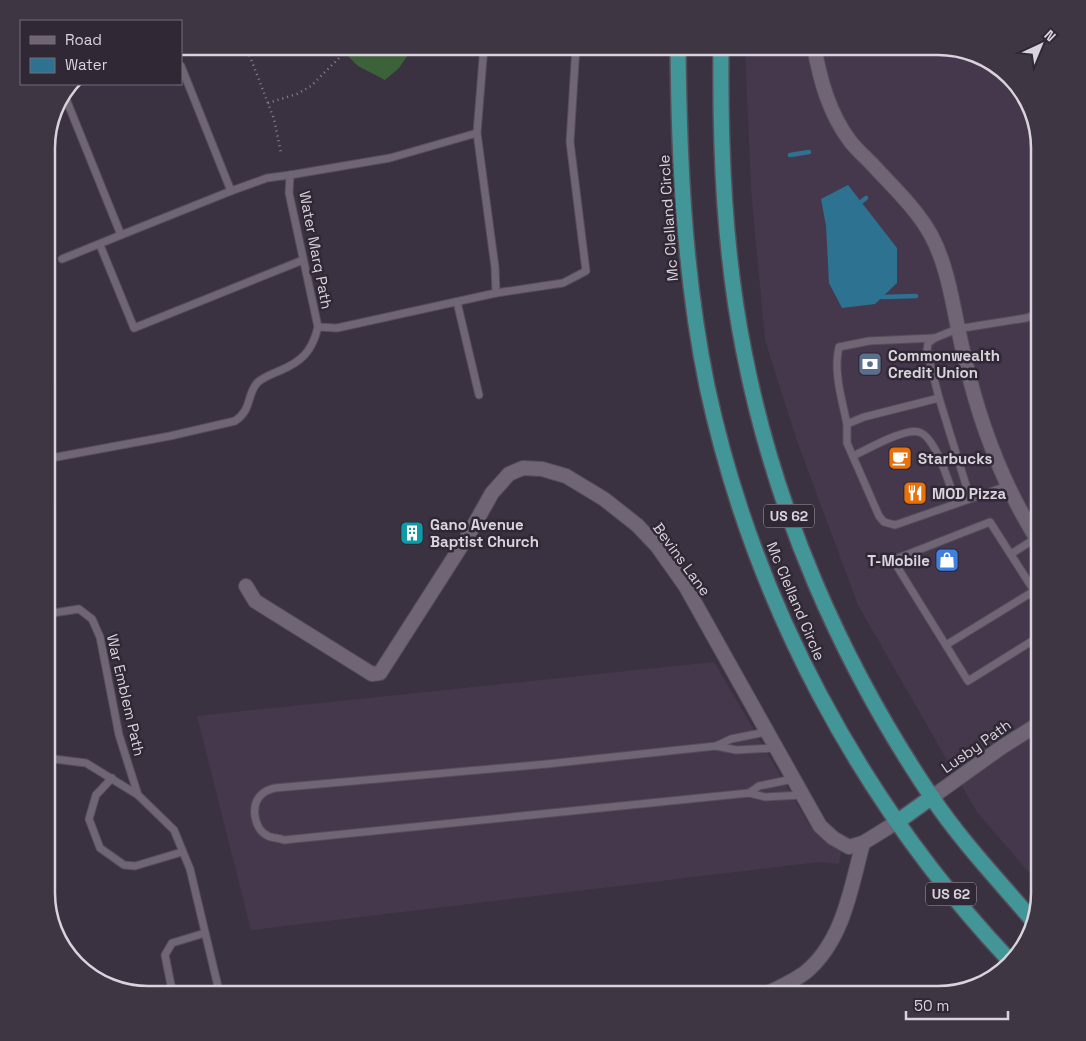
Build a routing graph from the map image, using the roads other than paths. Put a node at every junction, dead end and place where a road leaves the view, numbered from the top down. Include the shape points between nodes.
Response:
1 (483, 55) edge
2 (575, 55) edge
3 (678, 55) edge
4 (721, 55) edge
5 (816, 55) edge
6 (182, 68) edge
7 (67, 102) edge
8 (478, 133) junction
9 (290, 175) junction
10 (231, 191) junction
11 (120, 235) junction
12 (100, 245) junction
13 (62, 259) dead end
14 (303, 260) junction
15 (496, 293) junction
16 (457, 302) junction
17 (1031, 316) edge
18 (318, 327) junction
19 (958, 329) junction
20 (935, 338) junction
21 (480, 395) dead end
22 (939, 398) junction
23 (847, 424) junction
24 (854, 456) junction
25 (55, 457) edge
26 (1007, 486) junction
27 (970, 498) junction
28 (956, 503) junction
29 (1031, 529) edge
30 (1031, 544) edge
31 (1011, 554) junction
32 (246, 586) dead end
33 (1031, 586) edge
34 (1031, 593) edge
35 (55, 613) edge
36 (1031, 642) edge
37 (946, 645) junction
38 (1031, 729) edge
39 (766, 732) junction
40 (716, 746) junction
41 (775, 748) junction
42 (55, 759) edge
43 (112, 778) junction
44 (793, 779) junction
45 (749, 793) junction
46 (802, 795) junction
47 (138, 796) junction
48 (932, 797) junction
49 (897, 822) junction
50 (863, 843) junction
51 (182, 852) junction
52 (1028, 915) edge
53 (205, 933) junction
54 (1006, 957) edge
55 (172, 986) edge
56 (218, 986) edge
57 (783, 986) edge

1 - 8 lane
2 - 15 lane, Water Marq Path via 570,142 586,271 564,283
3 - 49 highway, Mc Clelland Circle / US 62 via 682,201 689,271 707,386 724,456 758,557 793,641 837,727
4 - 48 highway, Mc Clelland Circle / US 62 via 721,137 728,246 744,352 769,454 799,543 846,651 886,726
5 - 19 street via 833,113 850,142 918,215 931,236 943,261
6 - 10 lane
7 - 11 lane
8 - 9 lane, Water Marq Path via 390,158
8 - 15 lane
9 - 10 lane via 267,178
9 - 14 lane, Water Marq Path via 289,193
10 - 11 lane
11 - 12 lane
12 - 13 lane
12 - 14 lane via 134,328
14 - 18 lane, Water Marq Path
15 - 16 lane, Water Marq Path
16 - 18 lane, Water Marq Path via 337,328
16 - 21 lane
17 - 19 lane
18 - 25 lane via 305,356 257,383 243,416 235,421
19 - 20 lane
19 - 26 street via 985,431
20 - 22 lane via 928,343 927,350
20 - 23 lane via 869,341 839,347 836,357
22 - 23 lane
22 - 27 lane
23 - 24 lane via 848,443
24 - 28 lane via 884,522 895,525
24 - 28 lane via 898,435 918,432 927,436 940,459
26 - 27 lane
26 - 29 street
27 - 28 lane
30 - 31 lane
31 - 33 lane
31 - 37 lane via 990,522 893,560
32 - 39 street, Bevins Lane via 255,601 372,674 380,673 492,494 509,474 523,468 542,469 566,476 604,499 657,546 686,587
34 - 37 lane
35 - 47 lane, War Emblem Path via 79,610 92,619 100,637 119,735
36 - 37 lane via 968,681
38 - 48 street, Lusby Path
39 - 40 lane via 731,739
39 - 41 street, Bevins Lane
40 - 41 lane via 736,750
40 - 45 lane via 275,788 261,795 255,816 267,836 284,840
41 - 44 street, Bevins Lane
42 - 43 lane via 86,763
43 - 47 lane
43 - 51 lane via 96,795 89,818 100,848 124,865 136,866
44 - 45 lane via 759,786
44 - 46 street, Bevins Lane
45 - 46 lane via 766,798
46 - 50 street, Bevins Lane via 820,826 833,838 849,847
47 - 51 lane via 174,830
48 - 49 highway
48 - 52 highway, Mc Clelland Circle / US 62 via 960,836
49 - 50 street
49 - 54 highway, Mc Clelland Circle / US 62 via 949,892
50 - 57 street via 840,926 807,971
51 - 53 lane via 190,869
53 - 55 lane via 172,943 165,955
53 - 56 lane

